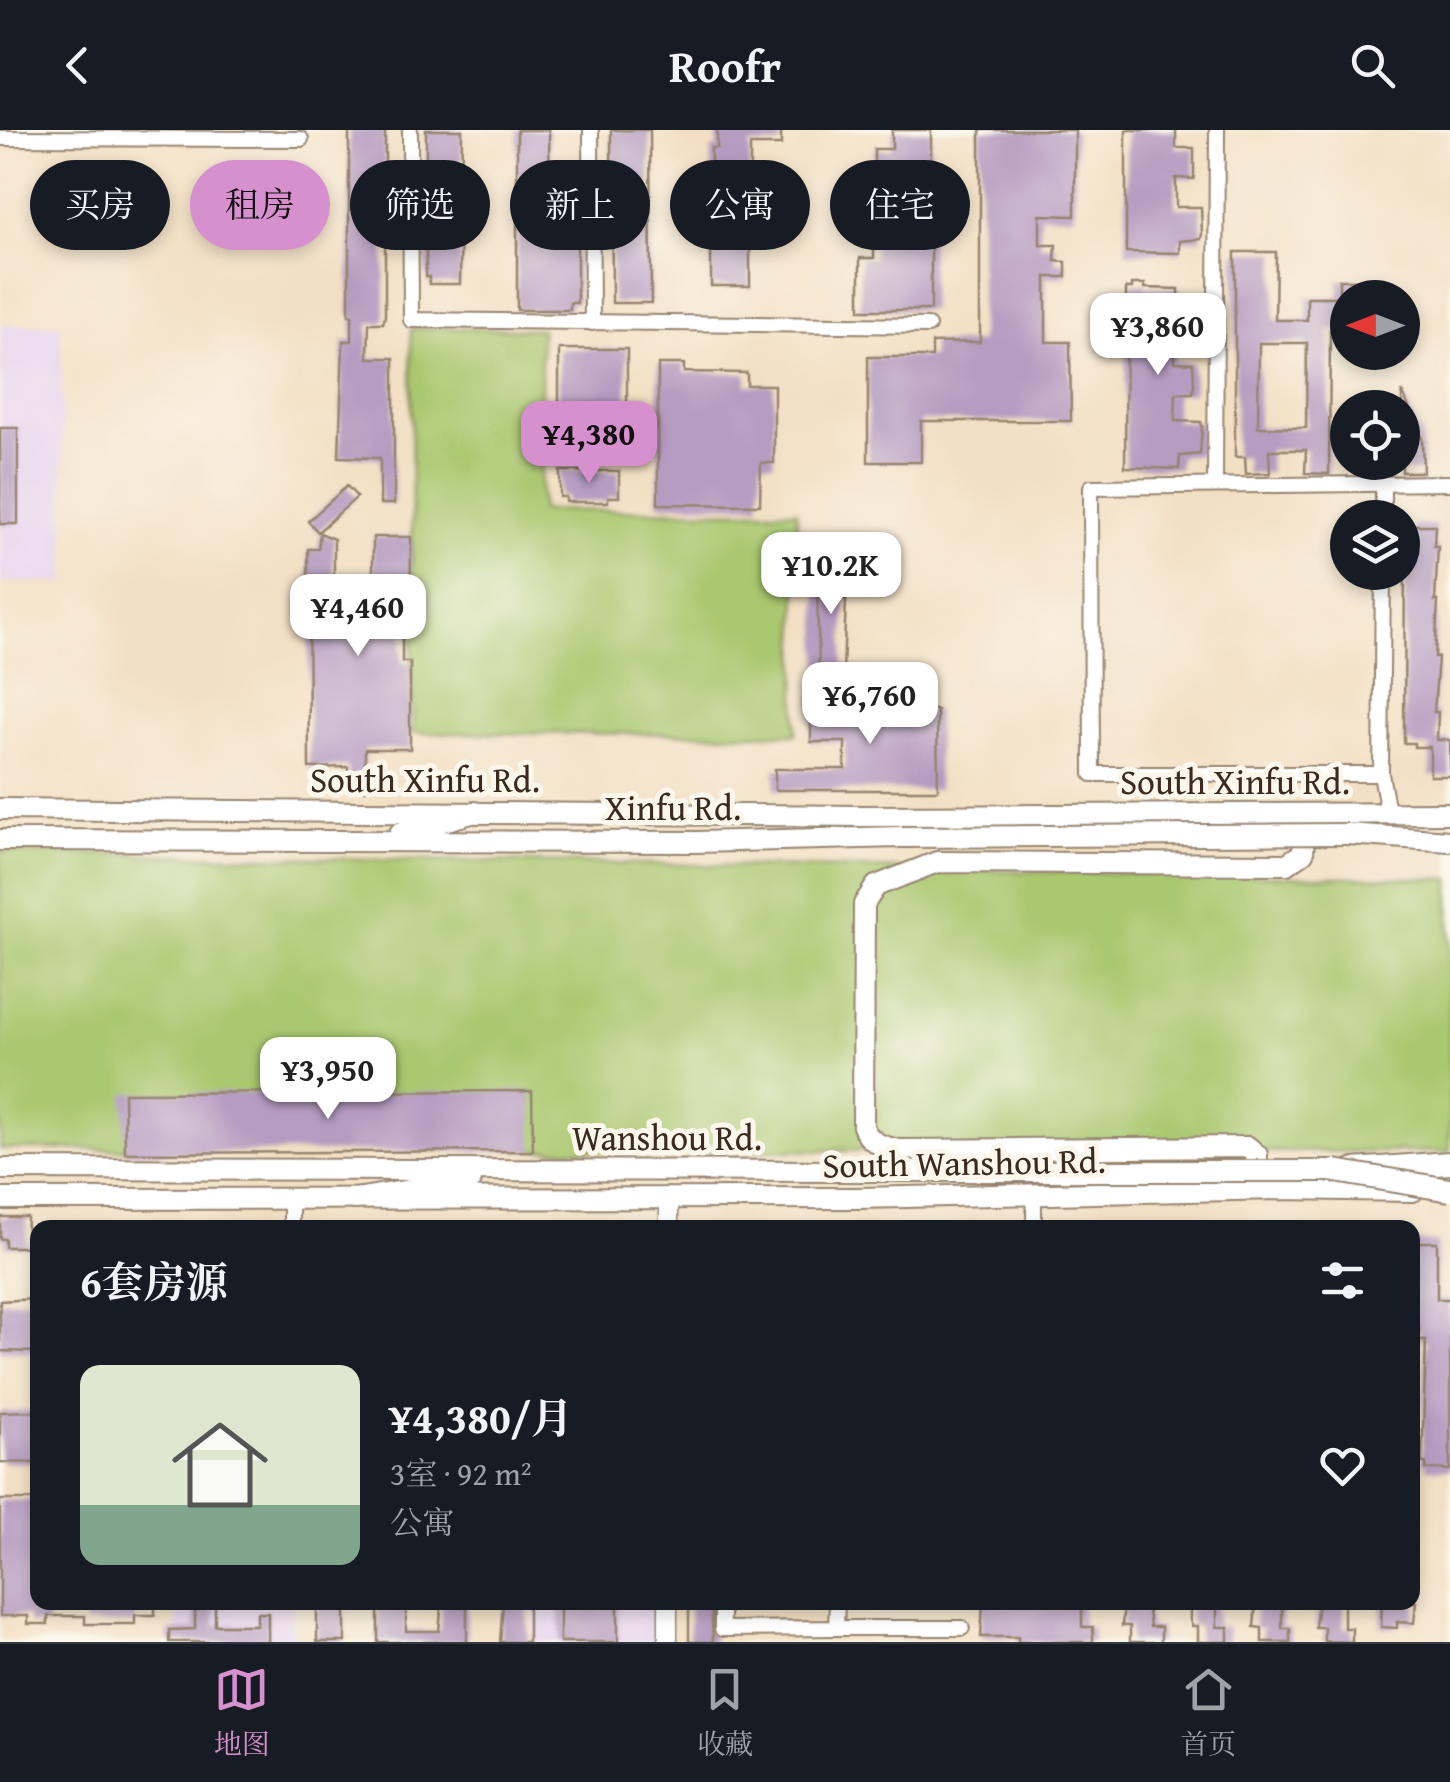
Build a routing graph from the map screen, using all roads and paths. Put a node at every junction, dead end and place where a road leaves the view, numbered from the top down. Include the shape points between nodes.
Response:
1 (410, 130) edge
2 (592, 130) edge
3 (1218, 130) edge
4 (0, 138) edge
5 (302, 139) dead end
6 (592, 322) junction
7 (928, 326) dead end
8 (1450, 483) edge
9 (1383, 485) junction
10 (1214, 486) junction
11 (1383, 500) edge
12 (1382, 590) edge
13 (1381, 774) junction
14 (0, 809) edge
15 (475, 812) junction
16 (1388, 812) junction
17 (1306, 814) junction
18 (1445, 816) edge
19 (1450, 832) edge
20 (1347, 834) junction
21 (0, 840) edge
22 (374, 841) junction
23 (1450, 841) edge
24 (1450, 1163) edge
25 (0, 1169) edge
26 (529, 1170) junction
27 (1335, 1171) junction
28 (1450, 1177) edge
29 (1257, 1190) junction
30 (1415, 1191) junction
31 (1450, 1191) edge
32 (1034, 1194) junction
33 (355, 1198) junction
34 (670, 1198) junction
35 (0, 1199) edge
36 (291, 1199) junction
37 (291, 1220) edge
38 (669, 1220) edge
39 (1034, 1220) edge
40 (668, 1610) edge
41 (722, 1610) edge
42 (837, 1610) edge
43 (836, 1628) junction
44 (962, 1628) dead end
45 (668, 1642) edge

1 - 6 street via 411,320
2 - 6 street
3 - 10 street
4 - 5 street
6 - 7 street
8 - 9 street
9 - 10 street
9 - 11 street
10 - 13 street via 1091,487 1092,774
12 - 13 street
13 - 16 street
14 - 15 main road, South Xinfu Rd.
15 - 17 main road, South Xinfu Rd.
15 - 22 main road
16 - 17 main road, South Xinfu Rd.
16 - 18 main road, South Xinfu Rd.
17 - 29 main road via 1303,854 1287,864 937,862 876,886 864,904 863,1126 873,1141 900,1150 1248,1147 1256,1155
19 - 20 main road
20 - 22 main road, Xinfu Rd., bridge
20 - 23 main road
21 - 22 main road, Xinfu Rd.
24 - 27 highway, bridge
25 - 26 main road, Wanshou Rd.
26 - 27 main road, Wanshou Rd., bridge
26 - 33 main road
27 - 31 highway, bridge
28 - 30 main road
29 - 30 main road, South Wanshou Rd.
29 - 32 main road, South Wanshou Rd.
30 - 31 main road, South Wanshou Rd.
32 - 34 main road, South Wanshou Rd.
32 - 39 street
33 - 34 main road, South Wanshou Rd.
33 - 36 main road, South Wanshou Rd.
34 - 38 street
35 - 36 main road, South Wanshou Rd.
36 - 37 street
40 - 45 street
41 - 43 street via 722,1630
42 - 43 street
43 - 44 street

